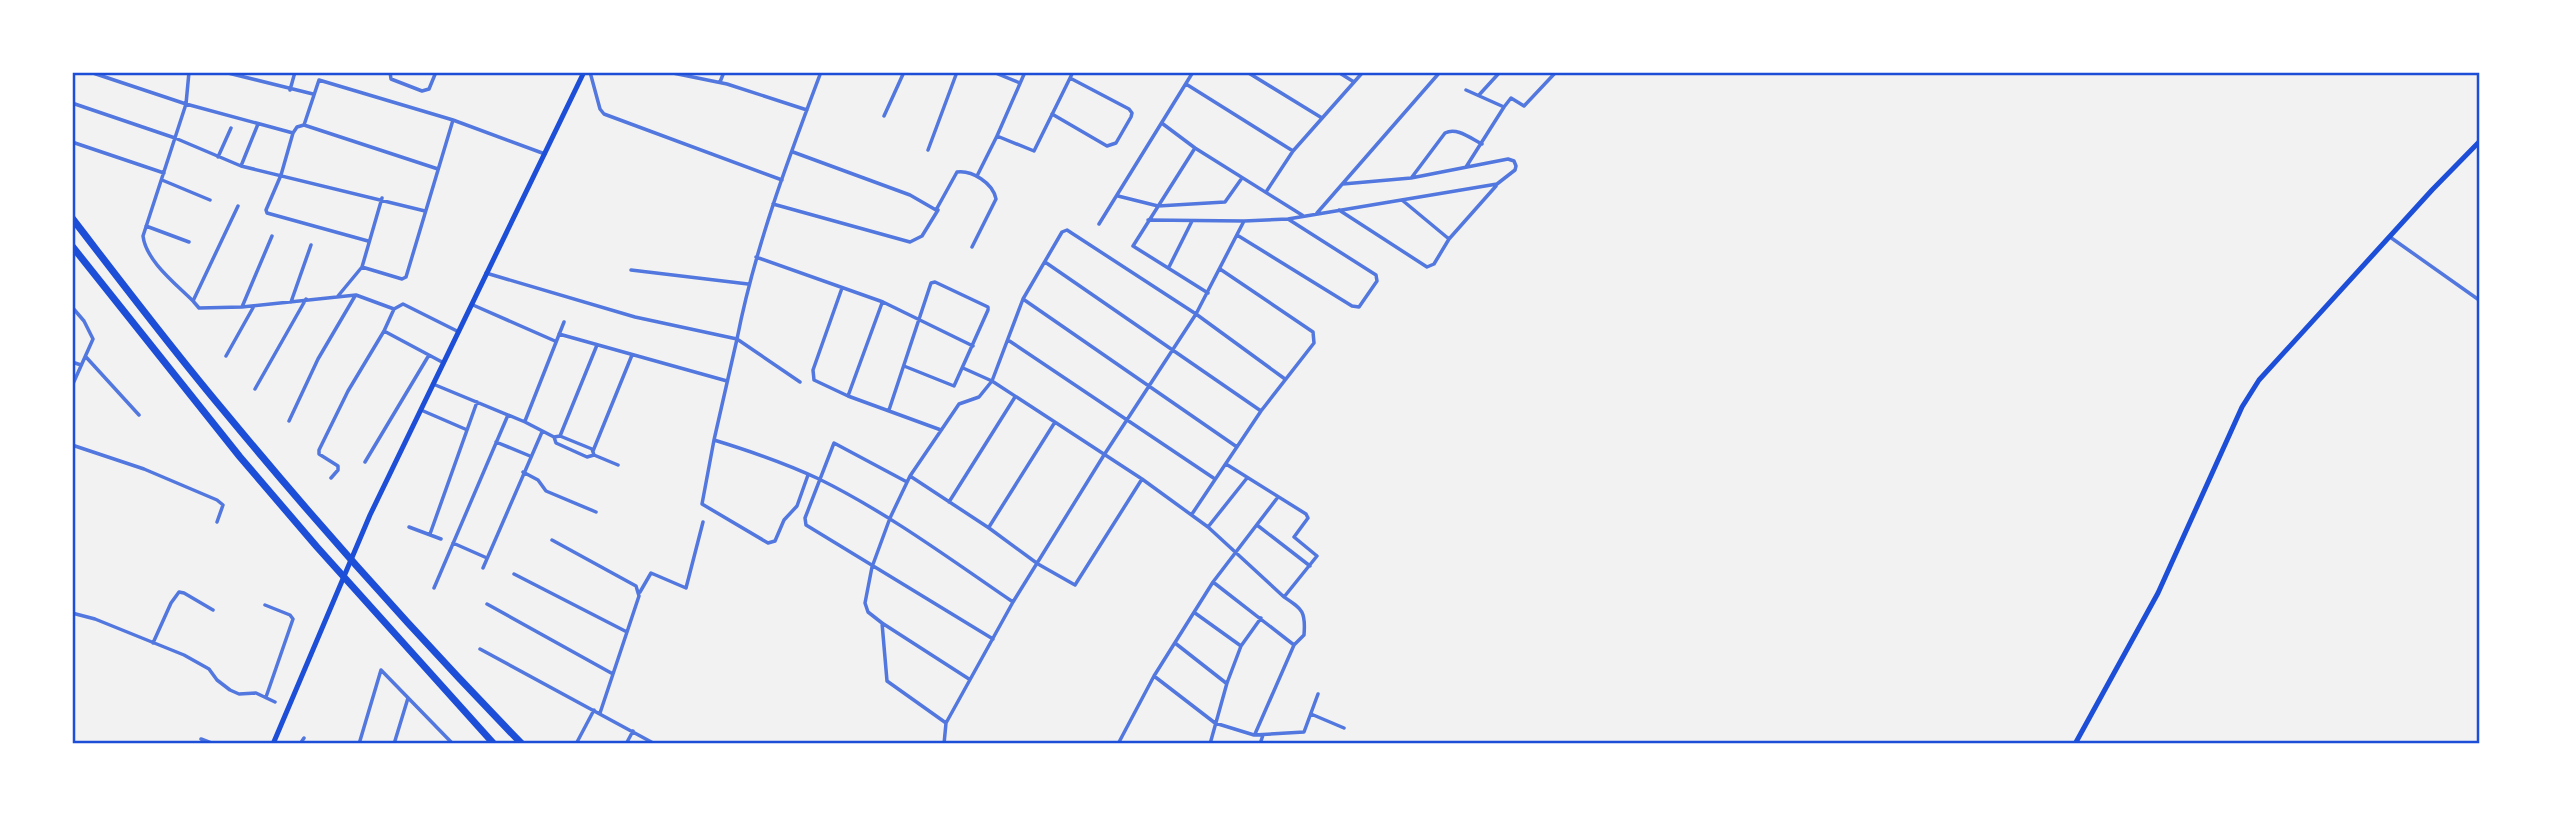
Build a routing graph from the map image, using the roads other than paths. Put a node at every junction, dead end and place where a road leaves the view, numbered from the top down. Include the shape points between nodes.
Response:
1 (90, 72) edge
2 (189, 72) edge
3 (224, 72) edge
4 (295, 72) edge
5 (390, 72) edge
6 (436, 72) edge
7 (584, 72) edge
8 (590, 72) edge
9 (668, 72) edge
10 (724, 72) edge
11 (821, 72) edge
12 (904, 72) edge
13 (957, 72) edge
14 (993, 72) edge
15 (1025, 72) edge
16 (1073, 72) edge
17 (1150, 72) edge
18 (1157, 72) edge
19 (1193, 72) edge
20 (1247, 72) edge
21 (1338, 72) edge
22 (1363, 72) edge
23 (1440, 72) edge
24 (1500, 72) edge
25 (1556, 72) edge
26 (1070, 78) junction
27 (720, 82) junction
28 (1354, 82) junction
29 (1020, 83) junction
30 (1186, 84) junction
31 (290, 90) junction
32 (1466, 90) dead end
33 (313, 94) junction
34 (1479, 95) junction
35 (72, 103) edge
36 (186, 104) junction
37 (1504, 107) junction
38 (807, 110) junction
39 (1052, 114) junction
40 (884, 116) dead end
41 (1322, 118) junction
42 (453, 120) junction
43 (258, 124) junction
44 (1163, 124) junction
45 (304, 125) junction
46 (231, 128) dead end
47 (293, 133) junction
48 (997, 136) junction
49 (175, 138) junction
50 (72, 142) edge
51 (2479, 142) edge
52 (1482, 144) junction
53 (1195, 148) junction
54 (928, 150) dead end
55 (1293, 151) junction
56 (793, 152) junction
57 (545, 154) junction
58 (218, 157) junction
59 (241, 166) junction
60 (438, 169) junction
61 (1465, 169) junction
62 (164, 173) junction
63 (281, 175) junction
64 (977, 176) junction
65 (1242, 178) junction
66 (1411, 178) junction
67 (162, 180) junction
68 (782, 180) junction
69 (1343, 184) junction
70 (1497, 184) junction
71 (1266, 192) junction
72 (1118, 196) junction
73 (382, 198) junction
74 (210, 200) dead end
75 (1402, 200) junction
76 (774, 204) junction
77 (238, 206) dead end
78 (1158, 206) junction
79 (938, 210) junction
80 (1339, 210) junction
81 (425, 211) junction
82 (1316, 214) junction
83 (1303, 216) junction
84 (72, 219) edge
85 (1288, 219) junction
86 (1148, 220) junction
87 (1192, 221) junction
88 (1244, 221) junction
89 (1099, 224) dead end
90 (146, 226) junction
91 (1237, 235) junction
92 (272, 236) dead end
93 (2389, 237) junction
94 (1449, 239) junction
95 (368, 241) junction
96 (189, 242) dead end
97 (312, 245) dead end
98 (72, 246) edge
99 (972, 247) dead end
100 (756, 257) junction
101 (1045, 262) junction
102 (362, 267) junction
103 (1169, 267) junction
104 (1220, 269) junction
105 (631, 270) dead end
106 (486, 273) junction
107 (748, 284) junction
108 (842, 288) junction
109 (1208, 293) junction
110 (355, 295) junction
111 (338, 296) junction
112 (306, 299) junction
113 (1023, 299) junction
114 (2479, 300) edge
115 (193, 301) junction
116 (290, 302) junction
117 (883, 302) junction
118 (471, 304) junction
119 (254, 306) junction
120 (72, 307) edge
121 (242, 307) junction
122 (394, 309) junction
123 (1196, 314) junction
124 (919, 320) junction
125 (564, 322) dead end
126 (384, 331) junction
127 (457, 331) junction
128 (559, 334) junction
129 (737, 339) junction
130 (1008, 340) junction
131 (556, 342) junction
132 (597, 345) junction
133 (973, 345) junction
134 (1174, 349) junction
135 (429, 355) junction
136 (632, 355) junction
137 (226, 356) dead end
138 (85, 357) junction
139 (72, 362) edge
140 (442, 362) junction
141 (81, 365) junction
142 (904, 366) junction
143 (963, 368) junction
144 (1285, 379) junction
145 (727, 381) junction
146 (992, 381) junction
147 (800, 382) dead end
148 (432, 384) junction
149 (1151, 385) junction
150 (72, 386) edge
151 (255, 388) dead end
152 (848, 396) junction
153 (1015, 396) junction
154 (477, 402) junction
155 (419, 410) junction
156 (890, 410) junction
157 (1261, 411) junction
158 (139, 415) dead end
159 (508, 415) junction
160 (1128, 419) junction
161 (289, 421) dead end
162 (525, 422) junction
163 (1055, 422) junction
164 (466, 429) junction
165 (941, 430) junction
166 (542, 432) junction
167 (560, 436) junction
168 (554, 437) junction
169 (714, 440) junction
170 (496, 442) junction
171 (72, 445) edge
172 (1237, 447) junction
173 (594, 453) junction
174 (1104, 455) junction
175 (530, 456) junction
176 (365, 462) dead end
177 (1226, 464) junction
178 (618, 465) dead end
179 (523, 472) junction
180 (808, 475) junction
181 (910, 476) junction
182 (331, 478) dead end
183 (1248, 478) junction
184 (818, 479) junction
185 (1142, 479) junction
186 (1215, 480) junction
187 (907, 482) junction
188 (1278, 497) junction
189 (949, 502) junction
190 (596, 512) dead end
191 (1192, 515) junction
192 (890, 518) junction
193 (217, 522) dead end
194 (703, 522) dead end
195 (1257, 525) junction
196 (409, 527) dead end
197 (1208, 527) junction
198 (989, 528) junction
199 (430, 534) junction
200 (442, 539) dead end
201 (552, 540) dead end
202 (453, 543) junction
203 (1236, 552) junction
204 (487, 558) junction
205 (1038, 564) junction
206 (1310, 566) junction
207 (872, 567) junction
208 (483, 568) dead end
209 (514, 574) dead end
210 (1213, 582) junction
211 (434, 589) dead end
212 (639, 592) junction
213 (1284, 597) junction
214 (1013, 602) junction
215 (487, 604) dead end
216 (265, 605) dead end
217 (213, 610) dead end
218 (1194, 612) junction
219 (72, 613) edge
220 (1261, 618) junction
221 (882, 623) junction
222 (627, 632) junction
223 (993, 639) junction
224 (153, 643) junction
225 (1175, 643) junction
226 (1294, 645) junction
227 (1241, 646) junction
228 (480, 649) dead end
229 (613, 674) junction
230 (1154, 676) junction
231 (970, 679) junction
232 (1227, 683) junction
233 (1318, 694) dead end
234 (267, 697) junction
235 (408, 698) junction
236 (275, 702) dead end
237 (594, 710) junction
238 (600, 713) junction
239 (1311, 714) junction
240 (946, 723) junction
241 (1215, 723) junction
242 (1344, 727) dead end
243 (634, 731) junction
244 (1254, 735) junction
245 (1263, 735) junction
246 (304, 738) dead end
247 (201, 739) dead end
248 (214, 744) edge
249 (273, 744) edge
250 (300, 744) edge
251 (359, 744) edge
252 (394, 744) edge
253 (453, 744) edge
254 (494, 744) edge
255 (522, 744) edge
256 (576, 744) edge
257 (626, 744) edge
258 (655, 744) edge
259 (944, 744) edge
260 (1118, 744) edge
261 (1210, 744) edge
262 (1260, 744) edge
263 (2075, 744) edge

1 - 36 street
2 - 36 street
3 - 31 street
4 - 31 street
5 - 6 street via 391,79 426,91
7 - 57 main road
8 - 68 street via 604,114
9 - 27 street
10 - 27 street
11 - 38 street
12 - 40 street
13 - 54 street
14 - 29 street
15 - 29 street
16 - 26 street
17 - 18 street
19 - 30 street
20 - 41 street
21 - 28 street
22 - 28 street
23 - 69 street
24 - 34 street
25 - 37 street via 1528,104 1511,98
26 - 39 street
26 - 39 street via 1129,110 1131,117 1116,143 1107,146
27 - 38 street
28 - 41 street
29 - 48 street
30 - 44 street
30 - 55 street
31 - 33 street
32 - 34 street
33 - 42 street via 321,79
33 - 45 street
34 - 37 street
35 - 49 street
36 - 43 street
36 - 49 street
37 - 52 street
38 - 56 street
39 - 48 street via 1034,151
41 - 55 street
42 - 57 street
42 - 60 street
43 - 47 street
43 - 59 street
44 - 53 street
44 - 72 street
45 - 47 street
45 - 60 street
46 - 58 street
47 - 63 street
48 - 64 street
49 - 58 street
49 - 62 street
50 - 62 street
51 - 93 main road
52 - 61 street
52 - 66 street via 1457,131 1445,133
53 - 65 street
53 - 78 street
55 - 71 street
56 - 68 street
56 - 79 street via 910,195
57 - 106 main road
58 - 59 street
59 - 63 street
60 - 81 street
61 - 66 street
61 - 70 street via 1514,161 1515,170
62 - 67 street
63 - 73 street
63 - 95 street via 267,210 270,216
64 - 79 street via 957,173
64 - 99 street via 994,191 996,199
65 - 71 street
65 - 78 street via 1226,201
66 - 69 street
67 - 74 street
67 - 90 street
68 - 76 street
69 - 82 street
70 - 75 street
70 - 94 street
71 - 83 street
72 - 78 street
72 - 89 street
73 - 81 street
73 - 95 street
75 - 80 street
75 - 94 street
76 - 79 street via 910,242 922,236
76 - 100 street
77 - 115 street
78 - 86 street
80 - 82 street
80 - 94 street via 1427,267 1434,264
81 - 102 street via 404,279
82 - 83 street
83 - 85 street
84 - 255 highway via 299,500
85 - 88 street
85 - 91 street via 1376,275 1377,281 1359,307
86 - 87 street
86 - 103 street via 1133,246
87 - 88 street
87 - 103 street
88 - 91 street
90 - 96 street
90 - 115 street via 147,250
91 - 104 street
92 - 121 street
93 - 114 street
93 - 263 main road via 2287,347 2242,407 2158,593
95 - 102 street
97 - 116 street
98 - 254 highway via 240,457
100 - 107 street
100 - 108 street
101 - 113 street
101 - 123 street via 1062,232 1068,230
101 - 134 street
102 - 111 street
103 - 109 street
104 - 109 street
104 - 144 street via 1313,332 1309,352
105 - 107 street
106 - 118 main road
106 - 129 street via 635,317
107 - 129 street
108 - 117 street
108 - 152 street via 813,375 814,380
109 - 123 street
110 - 111 street
110 - 122 street
110 - 161 street
111 - 112 street
112 - 116 street
112 - 151 street
113 - 130 street
113 - 149 street
115 - 121 street via 201,309
116 - 119 street
117 - 124 street
117 - 152 street
118 - 127 main road
118 - 131 street
119 - 121 street
119 - 137 street
120 - 138 street via 92,334
122 - 126 street
122 - 127 street via 403,304
123 - 134 street
123 - 144 street
124 - 133 street
124 - 133 street via 933,282 985,305 988,310
124 - 142 street
125 - 128 street
126 - 135 street
126 - 182 street via 318,450 338,466
127 - 140 main road
128 - 131 street
128 - 132 street
129 - 145 street
129 - 147 street
130 - 146 street
130 - 160 street
131 - 162 street
132 - 136 street
132 - 167 street
133 - 143 street
134 - 149 street
134 - 157 street
135 - 140 street
135 - 176 street
136 - 145 street
136 - 173 street
138 - 141 street
138 - 158 street
139 - 141 street
140 - 148 main road
141 - 150 street
142 - 143 street via 952,387
142 - 156 street
143 - 146 street
144 - 157 street
145 - 169 street
146 - 153 street
146 - 165 street via 979,397 958,404
148 - 154 street
148 - 155 main road
149 - 160 street
149 - 172 street
152 - 156 street
153 - 163 street
153 - 189 street
154 - 159 street
154 - 164 street
155 - 164 street
155 - 249 main road
156 - 165 street
157 - 172 street
159 - 162 street
159 - 170 street
160 - 174 street
160 - 186 street
162 - 166 street
163 - 174 street
163 - 198 street
164 - 199 street
165 - 181 street
166 - 168 street
166 - 175 street
167 - 168 street
167 - 173 street
168 - 173 street via 556,443 587,457
169 - 180 street
169 - 180 street via 702,504 768,543 775,541 784,520 797,506
170 - 175 street
170 - 202 street
171 - 193 street via 217,500 223,505
172 - 177 street
173 - 178 street
174 - 185 street
174 - 205 street
175 - 179 street
177 - 183 street
177 - 186 street
179 - 190 street via 546,491
179 - 204 street
180 - 184 street
181 - 187 street
181 - 189 street
183 - 188 street
183 - 197 street
184 - 187 street via 834,443
184 - 192 street
184 - 207 street via 806,525
185 - 191 street
185 - 205 street via 1078,583 1071,584
186 - 191 street
187 - 192 street
188 - 195 street
188 - 206 street via 1308,518 1294,537 1315,553
189 - 198 street
191 - 197 street
192 - 207 street
192 - 214 street
194 - 212 street via 686,588 651,573
195 - 203 street
195 - 206 street
196 - 199 street
197 - 203 street
198 - 205 street
199 - 200 street
201 - 212 street via 636,586
202 - 204 street
202 - 211 street
203 - 210 street
203 - 213 street
204 - 208 street
205 - 214 street
206 - 213 street
207 - 221 street via 865,603 868,612
207 - 223 street
209 - 222 street
210 - 218 street
210 - 220 street
212 - 222 street
213 - 226 street via 1304,616 1304,635
214 - 223 street
215 - 229 street
216 - 234 street via 293,619
217 - 224 street via 179,592
218 - 225 street
218 - 227 street
219 - 224 street
220 - 226 street
220 - 227 street
221 - 231 street
221 - 240 street via 887,681
222 - 229 street
223 - 231 street
224 - 234 street via 199,662 230,690
225 - 230 street
225 - 232 street
226 - 244 street
227 - 232 street
228 - 237 street
229 - 238 street
230 - 241 street
230 - 260 street
231 - 240 street
232 - 241 street
233 - 239 street
234 - 236 street
235 - 251 street via 379,671
235 - 252 street
235 - 253 street
237 - 238 street
237 - 256 street
238 - 243 street
239 - 242 street
239 - 245 street via 1304,732
240 - 259 street
241 - 244 street
241 - 261 street
243 - 257 street
243 - 258 street
244 - 245 street
245 - 262 street
246 - 250 street
247 - 248 street

